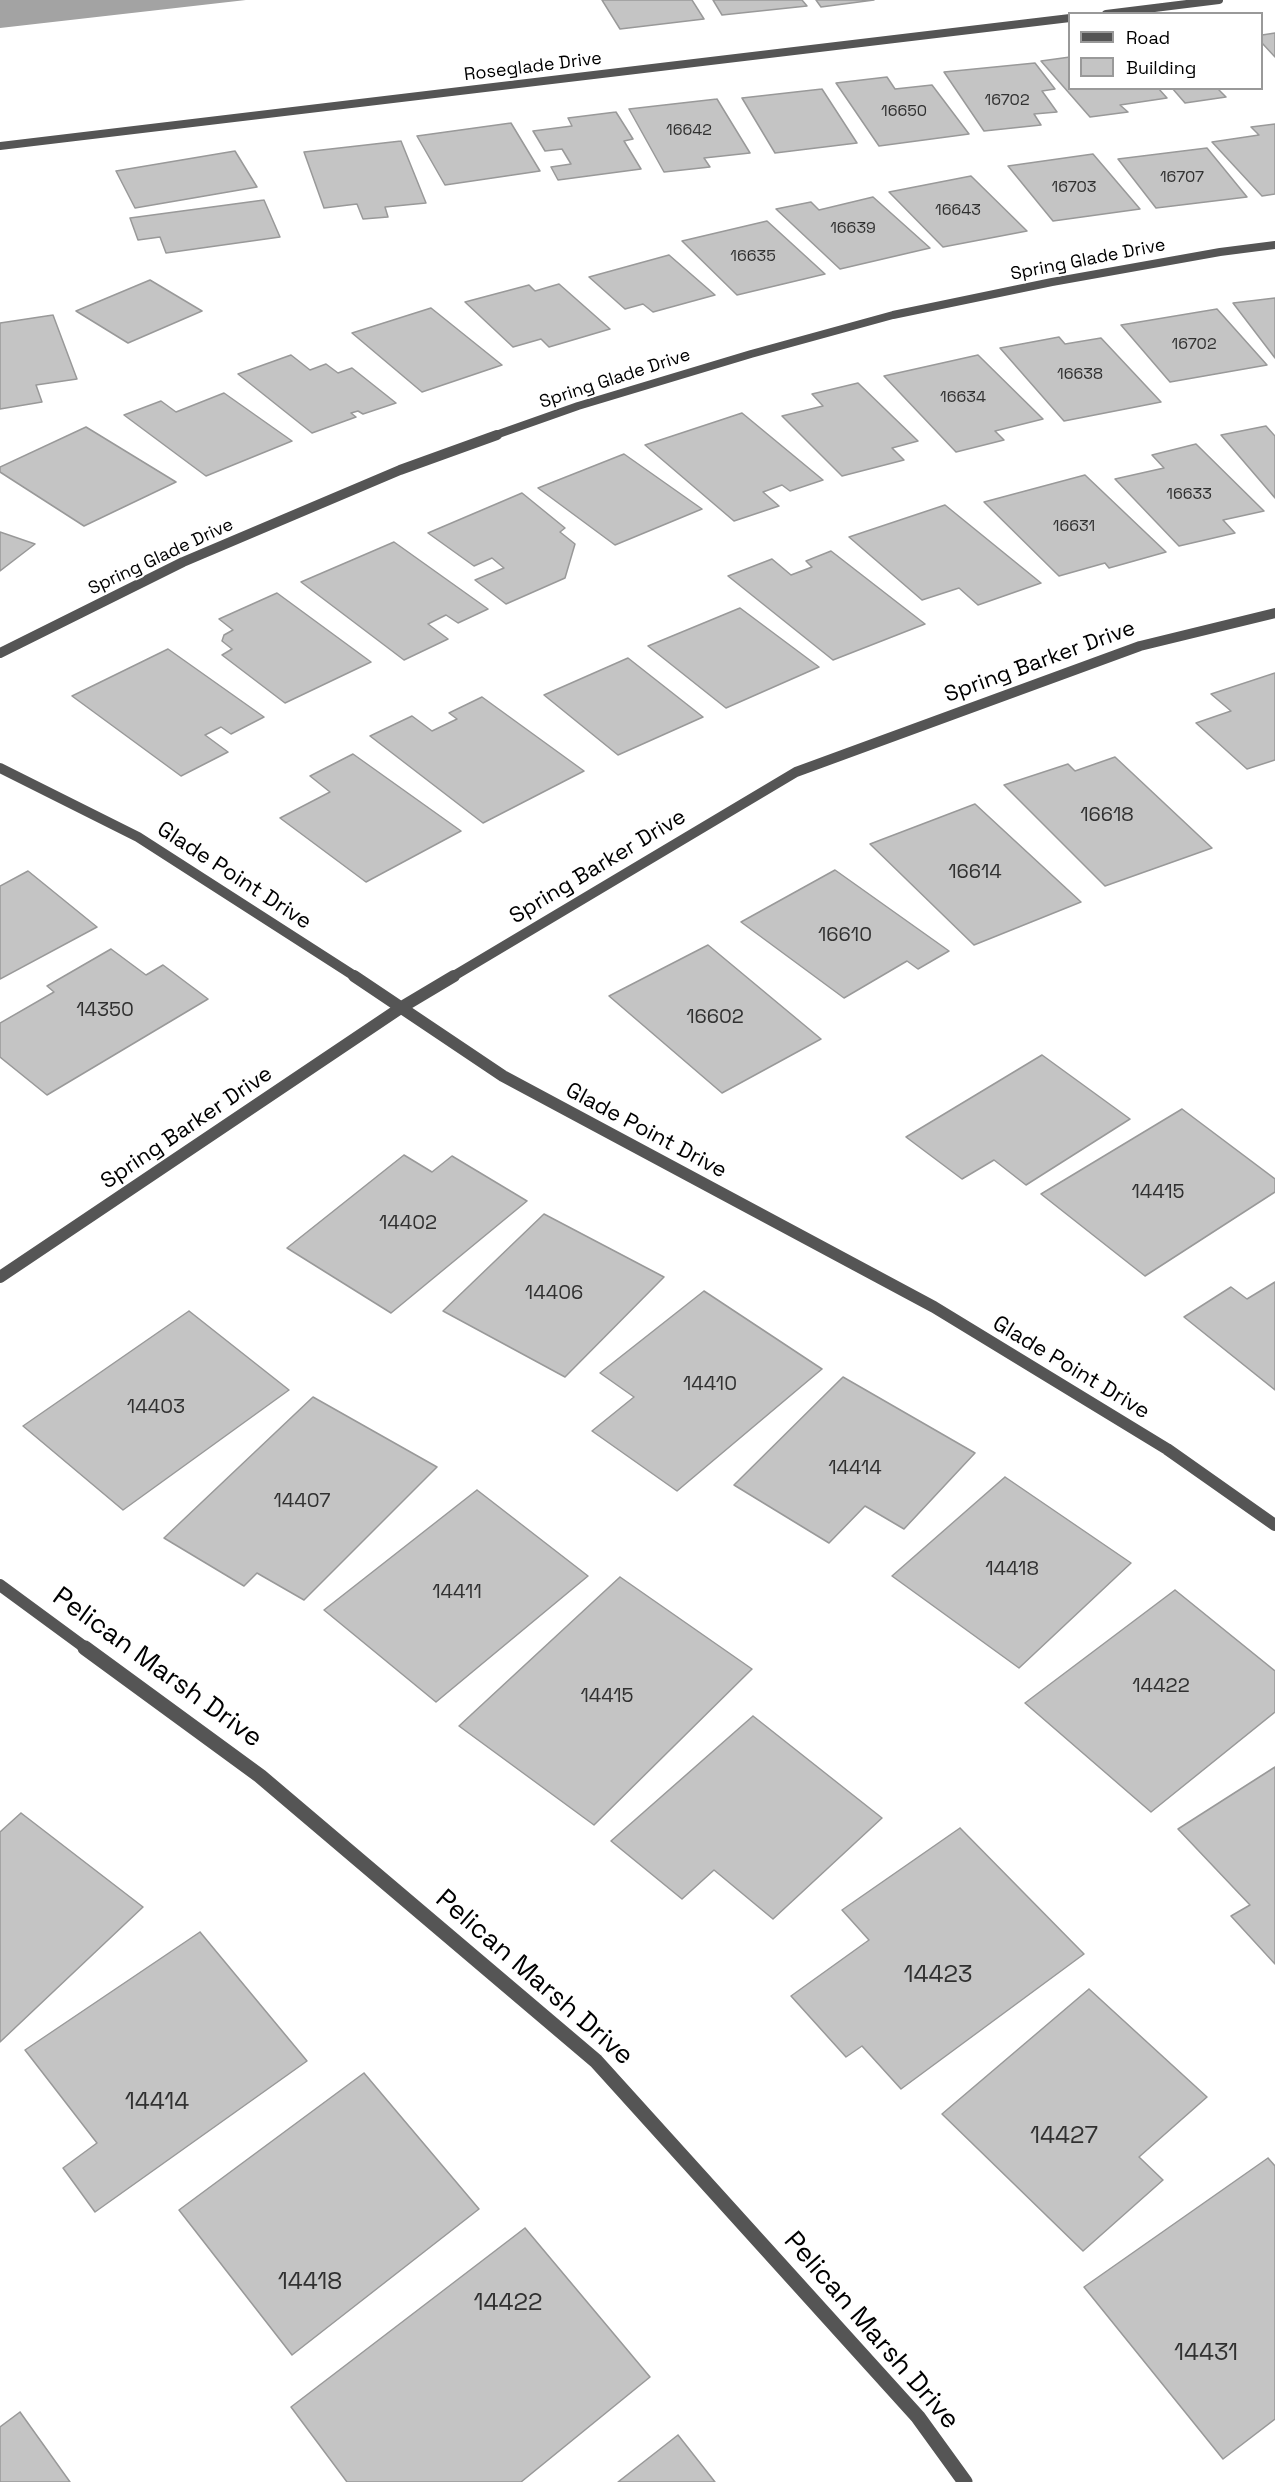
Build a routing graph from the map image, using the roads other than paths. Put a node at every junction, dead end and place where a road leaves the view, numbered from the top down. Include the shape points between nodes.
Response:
1 (1220, 0) edge
2 (1122, 12) edge
3 (1068, 18) edge
4 (0, 146) edge
5 (1275, 245) edge
6 (1275, 613) edge
7 (0, 653) edge
8 (0, 768) edge
9 (402, 1007) junction
10 (0, 1277) edge
11 (1275, 1525) edge
12 (0, 1585) edge
13 (965, 2482) edge

1 - 2 street
3 - 4 street, Roseglade Drive
5 - 7 street, Spring Glade Drive via 1052,282 893,315 578,406 400,470 194,558
6 - 9 street, Spring Barker Drive via 1140,646 796,772
8 - 9 street, Glade Point Drive via 138,837
9 - 10 street, Spring Barker Drive
9 - 11 street, Glade Point Drive via 503,1077 934,1307 1167,1449
12 - 13 street, Pelican Marsh Drive via 260,1776 596,2061 918,2417

